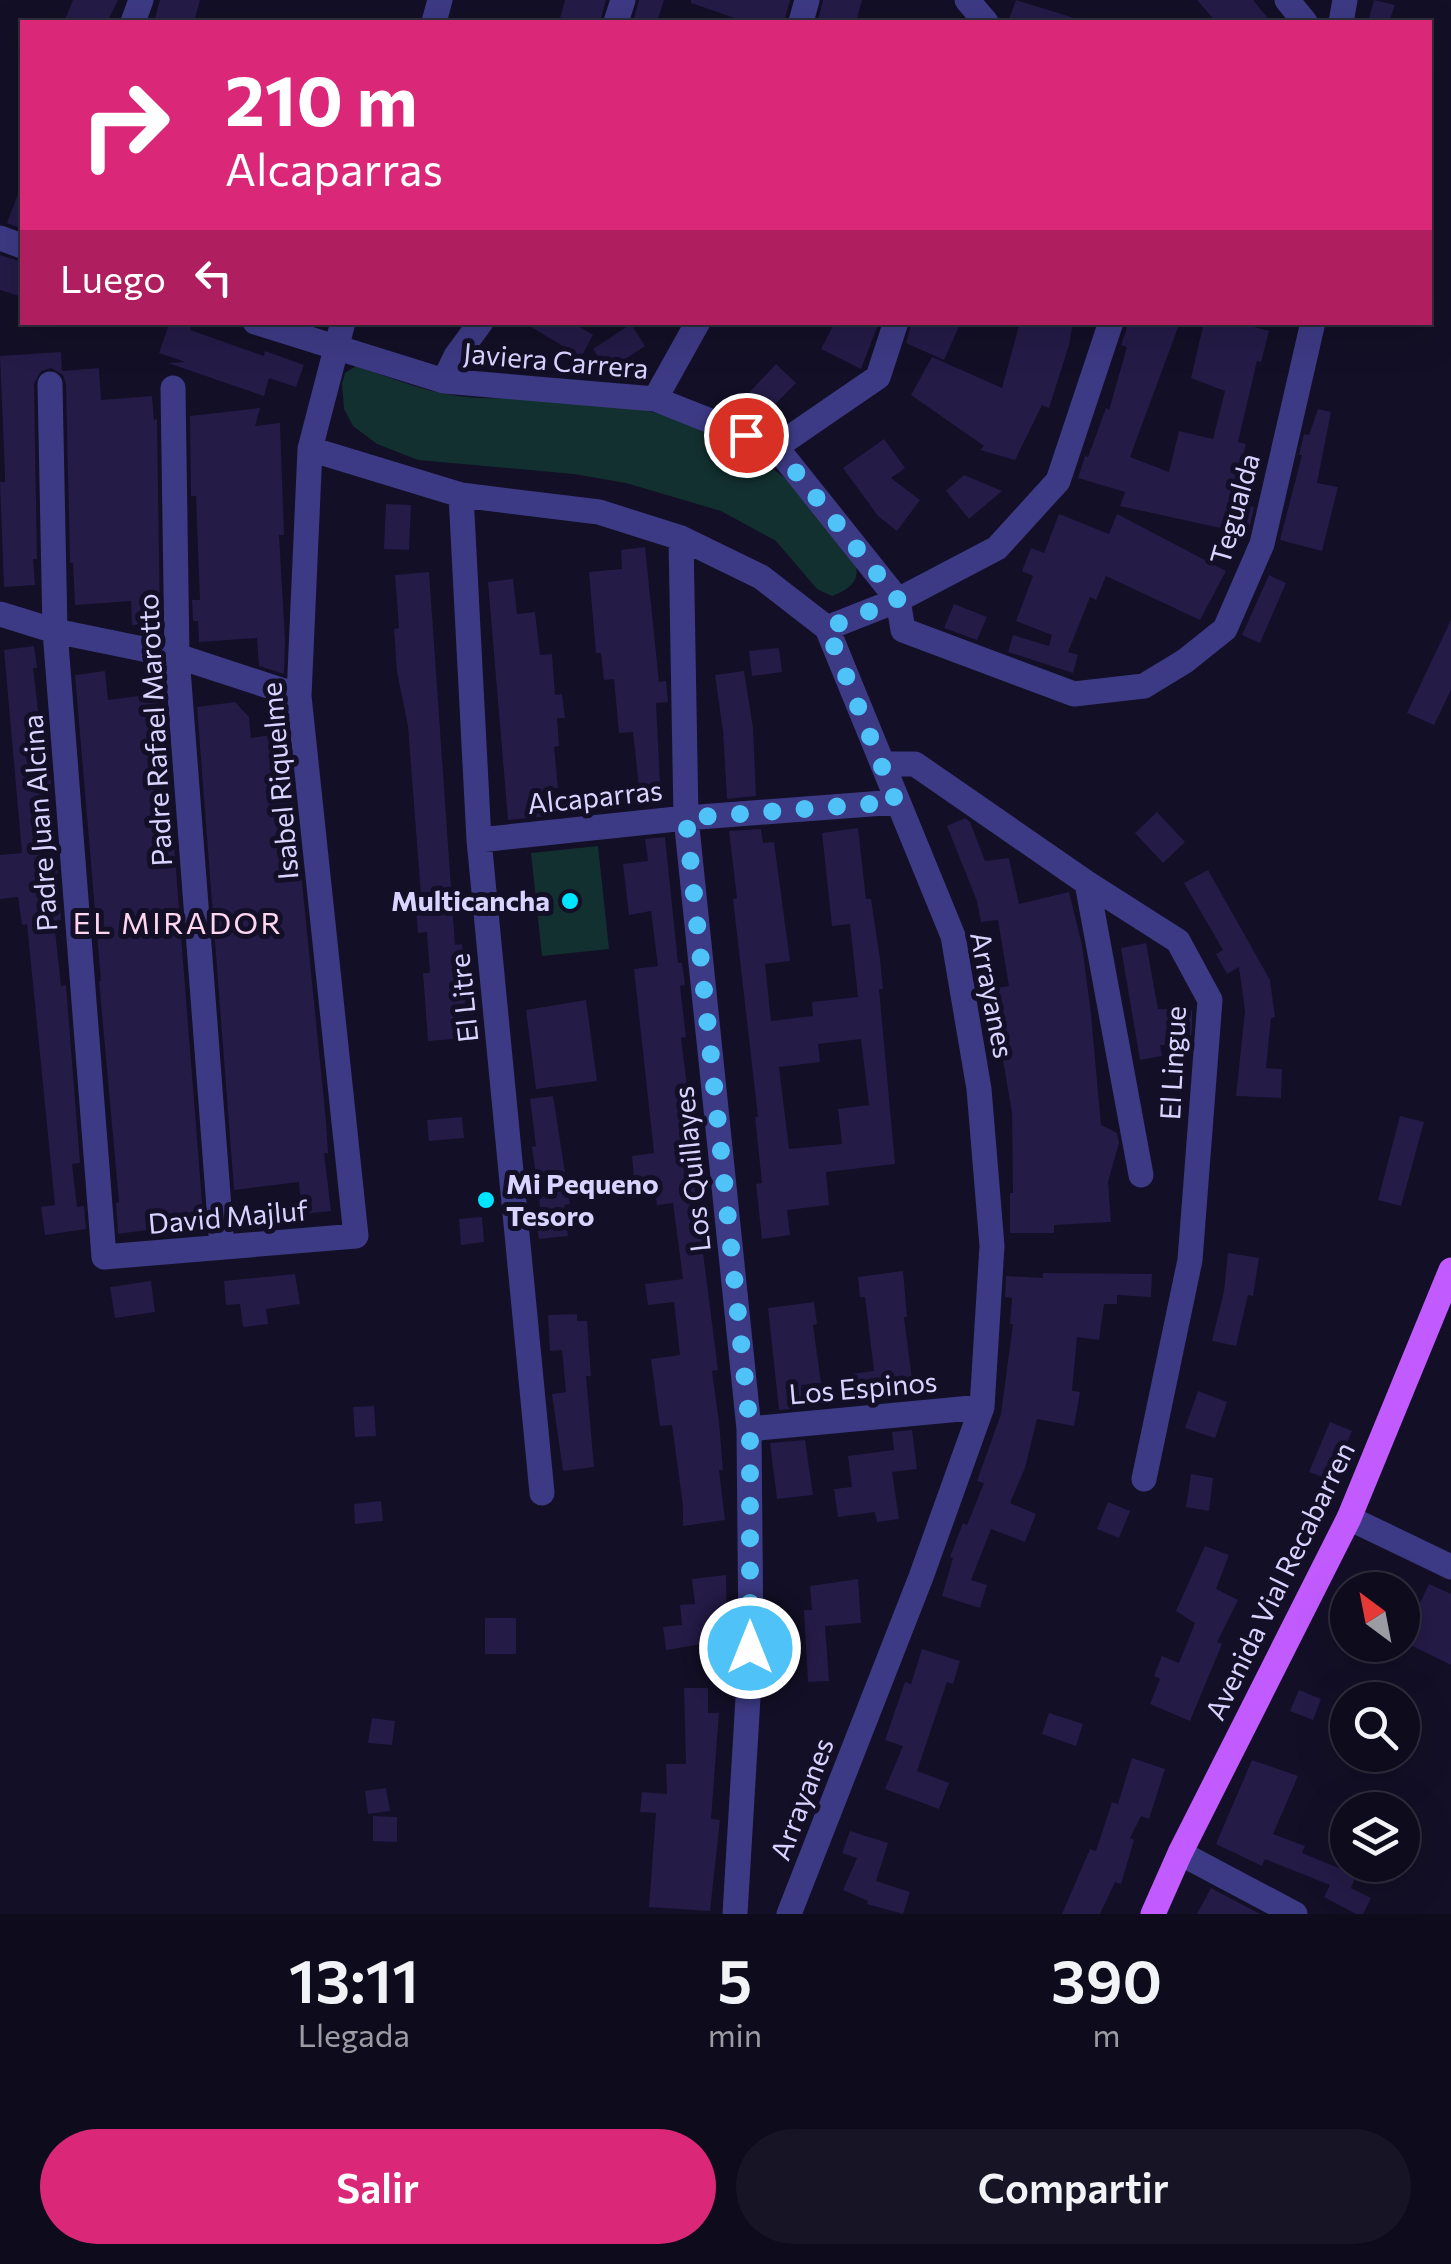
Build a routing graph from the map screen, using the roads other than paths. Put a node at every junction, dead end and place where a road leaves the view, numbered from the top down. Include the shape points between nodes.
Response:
1 (967, 0) edge
2 (1286, 0) edge
3 (984, 20) edge
4 (1303, 20) edge
5 (264, 325) edge
6 (341, 325) edge
7 (480, 325) edge
8 (696, 325) edge
9 (895, 325) edge
10 (1110, 325) edge
11 (1312, 325) edge
12 (335, 348) junction
13 (444, 381) junction
14 (50, 384) dead end
15 (173, 388) dead end
16 (655, 399) junction
17 (776, 447) junction
18 (310, 449) junction
19 (462, 495) junction
20 (681, 538) junction
21 (898, 600) junction
22 (0, 614) edge
23 (827, 628) junction
24 (55, 631) junction
25 (177, 656) junction
26 (298, 696) junction
27 (884, 764) junction
28 (896, 802) junction
29 (686, 818) junction
30 (479, 840) junction
31 (1087, 883) junction
32 (1141, 1175) dead end
33 (356, 1236) joint
34 (222, 1247) junction
35 (104, 1257) joint
36 (1451, 1270) edge
37 (982, 1407) junction
38 (750, 1428) junction
39 (1144, 1479) dead end
40 (542, 1493) dead end
41 (1349, 1518) junction
42 (1451, 1567) edge
43 (1180, 1853) junction
44 (735, 1914) edge
45 (789, 1914) edge
46 (1153, 1914) edge
47 (1295, 1914) edge

1 - 3 street
2 - 4 street
5 - 12 street, Javiera Carrera
6 - 12 street, Isabel Riquelme
7 - 13 street
8 - 16 street
9 - 17 street via 878,378
10 - 21 street via 1058,481 997,548
11 - 21 street, Tegualda via 1262,544 1225,629 1185,661 1144,686 1074,694 902,630
12 - 13 street, Javiera Carrera
12 - 18 street, Isabel Riquelme
13 - 16 street, Javiera Carrera
14 - 24 street, Padre Juan Alcina
15 - 25 street, Padre Rafael Marotto
16 - 17 street, Javiera Carrera
17 - 21 street, Javiera Carrera
18 - 19 street, Arrayanes
18 - 26 street, Isabel Riquelme
19 - 20 street, Arrayanes via 599,512
19 - 30 street, El Litre
20 - 23 street, Arrayanes via 761,577
20 - 29 street, Los Quillayes
21 - 23 street
22 - 24 street
23 - 27 street, Arrayanes
24 - 25 street
24 - 35 street, Padre Juan Alcina
25 - 26 street
25 - 34 street, Padre Rafael Marotto
26 - 33 street, Isabel Riquelme
27 - 28 street, Arrayanes
27 - 31 street, El Lingue via 914,764
28 - 29 street, Alcaparras
28 - 37 street, Arrayanes via 953,936 979,1089 992,1246
29 - 30 street, Alcaparras
29 - 38 street, Los Quillayes
30 - 40 street, El Litre
31 - 32 street
31 - 39 street, El Lingue via 1178,942 1210,1000 1190,1260
33 - 34 street, David Majluf
34 - 35 street, David Majluf
36 - 41 main road, Avenida Vial Recabarren
37 - 38 street, Los Espinos
37 - 45 street, Arrayanes
38 - 44 street, Los Quillayes via 750,1648
41 - 42 street
41 - 43 main road, Avenida Vial Recabarren
43 - 46 main road, Avenida Vial Recabarren
43 - 47 street

